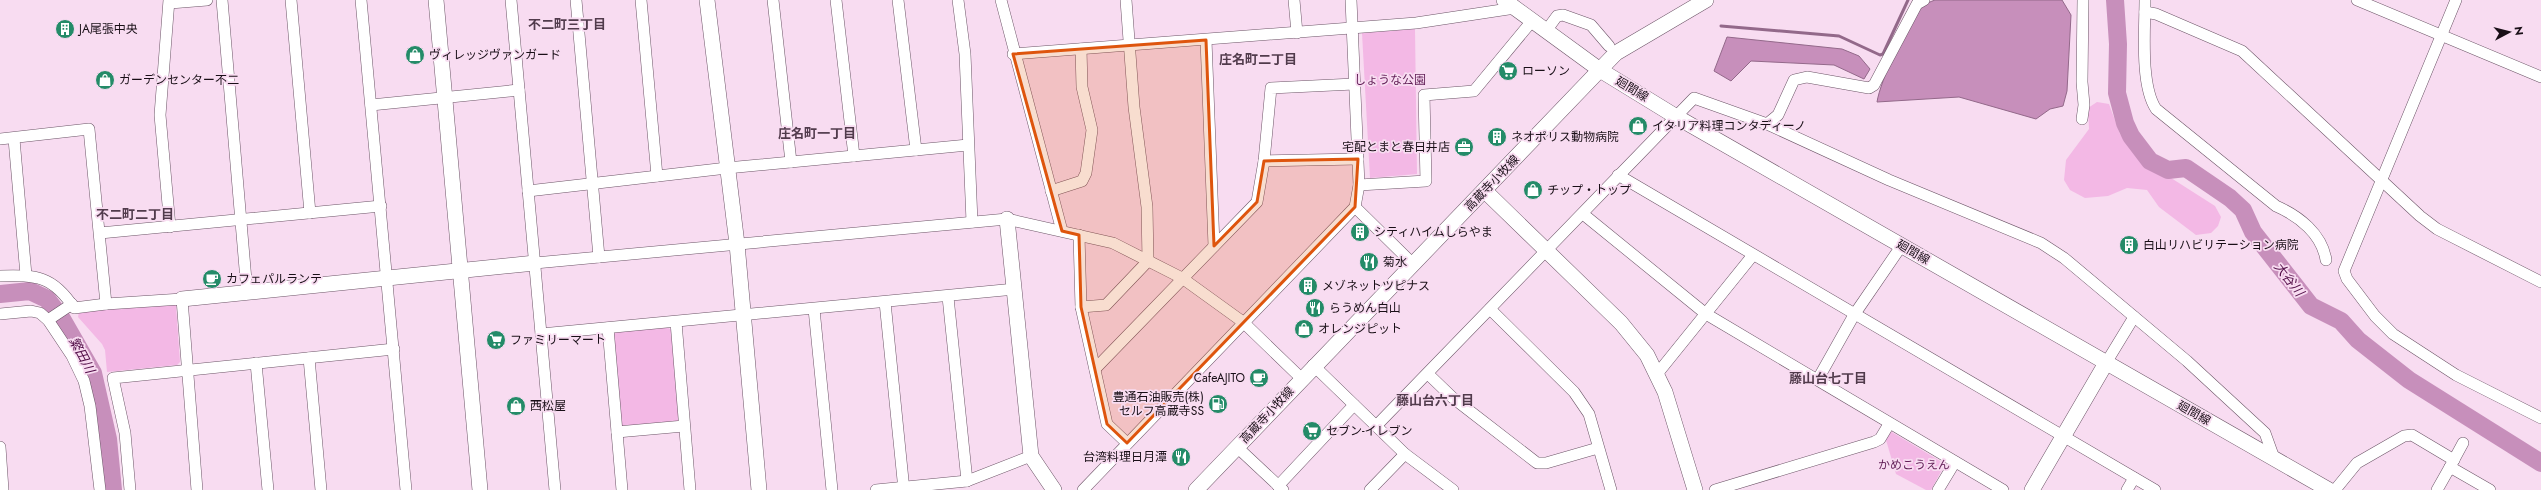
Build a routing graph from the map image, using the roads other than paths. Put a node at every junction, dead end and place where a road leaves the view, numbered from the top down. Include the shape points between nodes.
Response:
1 (207, 0) edge
2 (222, 0) edge
3 (292, 0) edge
4 (361, 0) edge
5 (436, 0) edge
6 (511, 0) edge
7 (576, 0) edge
8 (641, 0) edge
9 (707, 0) edge
10 (773, 0) edge
11 (836, 0) edge
12 (898, 0) edge
13 (958, 0) edge
14 (1000, 0) edge
15 (1126, 0) edge
16 (1294, 0) edge
17 (1351, 0) edge
18 (1706, 0) edge
19 (1924, 0) edge
20 (2083, 0) edge
21 (2145, 0) edge
22 (2357, 0) edge
23 (2456, 0) edge
24 (169, 2) edge
25 (1509, 4) edge
26 (2145, 12) junction
27 (1532, 21) junction
28 (1352, 29) junction
29 (1546, 31) junction
30 (1297, 33) junction
31 (2442, 36) junction
32 (1206, 40) junction
33 (1130, 46) junction
34 (1609, 46) dead end
35 (1080, 49) junction
36 (1013, 54) junction
37 (1600, 70) junction
38 (2541, 76) edge
39 (1354, 84) junction
40 (519, 90) junction
41 (445, 98) junction
42 (371, 105) junction
43 (1675, 116) junction
44 (2082, 119) dead end
45 (1767, 124) junction
46 (0, 139) edge
47 (14, 139) junction
48 (968, 145) junction
49 (916, 150) junction
50 (854, 156) junction
51 (1358, 159) junction
52 (1264, 161) junction
53 (791, 162) junction
54 (727, 168) junction
55 (1618, 175) junction
56 (657, 176) junction
57 (2381, 182) junction
58 (592, 183) junction
59 (1359, 185) junction
60 (528, 191) junction
61 (1051, 191) junction
62 (1485, 191) junction
63 (381, 206) junction
64 (1355, 207) junction
65 (310, 214) junction
66 (1583, 214) junction
67 (1007, 219) junction
68 (241, 220) junction
69 (972, 222) junction
70 (170, 226) junction
71 (1062, 231) junction
72 (100, 233) junction
73 (1079, 235) junction
74 (736, 244) junction
75 (1902, 245) junction
76 (1214, 246) junction
77 (1546, 251) junction
78 (1753, 255) junction
79 (599, 257) junction
80 (2326, 260) dead end
81 (1148, 261) junction
82 (535, 263) junction
83 (1413, 264) junction
84 (461, 271) junction
85 (26, 275) junction
86 (0, 276) edge
87 (388, 278) junction
88 (1182, 278) junction
89 (2541, 282) edge
90 (1015, 289) junction
91 (247, 292) junction
92 (948, 297) junction
93 (182, 299) junction
94 (885, 302) junction
95 (72, 304) junction
96 (106, 304) junction
97 (1081, 306) junction
98 (814, 309) junction
99 (1490, 309) junction
100 (0, 314) edge
101 (1706, 314) junction
102 (743, 315) junction
103 (1854, 315) junction
104 (2134, 317) junction
105 (48, 320) junction
106 (676, 322) junction
107 (1243, 322) junction
108 (608, 328) junction
109 (541, 334) junction
110 (394, 349) junction
111 (309, 358) junction
112 (256, 363) junction
113 (2106, 363) junction
114 (1313, 365) junction
115 (187, 369) junction
116 (1096, 369) junction
117 (1428, 374) junction
118 (1657, 374) junction
119 (1301, 378) junction
120 (1818, 378) junction
121 (1354, 405) junction
122 (2541, 418) edge
123 (1889, 424) junction
124 (1377, 425) junction
125 (684, 426) junction
126 (617, 432) junction
127 (2064, 436) junction
128 (1127, 443) junction
129 (2463, 443) dead end
130 (0, 447) edge
131 (1237, 447) junction
132 (1598, 448) junction
133 (1405, 454) junction
134 (1031, 456) junction
135 (2274, 458) junction
136 (1955, 462) junction
137 (2452, 464) junction
138 (2134, 478) junction
139 (967, 482) junction
140 (1280, 488) edge
141 (904, 489) edge
142 (3, 490) edge
143 (100, 490) edge
144 (130, 490) edge
145 (197, 490) edge
146 (268, 490) edge
147 (321, 490) edge
148 (406, 490) edge
149 (480, 490) edge
150 (555, 490) edge
151 (622, 490) edge
152 (690, 490) edge
153 (759, 490) edge
154 (832, 490) edge
155 (876, 490) edge
156 (1054, 490) edge
157 (1083, 490) edge
158 (1196, 490) edge
159 (1370, 490) edge
160 (1453, 490) edge
161 (1612, 490) edge
162 (1695, 490) edge
163 (1715, 490) edge
164 (1938, 490) edge
165 (2003, 490) edge
166 (2032, 490) edge
167 (2127, 490) edge
168 (2155, 490) edge
169 (2330, 490) edge
170 (2335, 490) edge
171 (2437, 490) edge
172 (2490, 490) edge

1 - 24 street
2 - 68 street
3 - 65 street
4 - 42 street
5 - 41 street
6 - 40 street
7 - 58 street
8 - 56 street
9 - 54 street
10 - 53 street
11 - 50 street
12 - 49 street
13 - 48 street via 965,54
14 - 36 street
15 - 33 street
16 - 30 street
17 - 28 street
18 - 37 street, 高蔵寺小牧線 via 1616,53
19 - 45 street via 1917,4 1874,85 1869,88 1807,77 1794,80 1778,115
20 - 44 street
21 - 26 street
22 - 31 street
23 - 31 street
24 - 70 street via 160,115
25 - 27 street, 廻間線
25 - 28 street via 1501,12
26 - 57 street via 2156,14 2242,51
26 - 80 street via 2149,92 2156,109 2276,206 2306,225 2320,241
27 - 29 street, 廻間線
27 - 59 street via 1474,91 1424,95 1426,181
28 - 30 street
28 - 39 street
29 - 34 street via 1556,16 1563,15 1591,25
29 - 37 street, 廻間線
30 - 32 street
31 - 38 street
31 - 57 street
32 - 33 street
32 - 76 street
33 - 35 street
33 - 81 street via 1134,107 1147,208
35 - 36 street
35 - 61 street via 1082,87 1092,130 1086,173 1082,181
36 - 61 street
37 - 43 street, 廻間線
37 - 62 street, 高蔵寺小牧線
39 - 51 street
39 - 52 street via 1271,88
40 - 41 street
40 - 60 street
41 - 42 street
41 - 84 street
42 - 63 street
43 - 45 street via 1694,98
43 - 55 street
43 - 75 street, 廻間線
45 - 104 street via 1889,180 2041,243 2064,258
46 - 47 street
47 - 72 street via 89,129
47 - 85 street
48 - 49 street
48 - 69 street
49 - 50 street
50 - 53 street
51 - 52 street
51 - 59 street
52 - 76 street via 1257,202
53 - 54 street
54 - 56 street
54 - 74 street
55 - 66 street
55 - 78 street
56 - 58 street
57 - 89 street via 2437,229
57 - 122 street via 2344,271 2346,279 2393,334 2456,376
58 - 60 street
58 - 79 street
59 - 64 street
60 - 82 street
61 - 71 street
62 - 77 street
62 - 83 street, 高蔵寺小牧線
63 - 65 street
63 - 87 street
64 - 83 street
64 - 107 street
65 - 68 street
66 - 77 street
66 - 101 street
67 - 69 street
67 - 71 street
67 - 90 street
68 - 70 street
68 - 91 street
69 - 74 street
70 - 72 street
71 - 73 street
72 - 96 street
73 - 81 street via 1113,243
73 - 97 street
74 - 79 street
74 - 102 street
75 - 103 street
75 - 113 street, 廻間線
76 - 88 street
77 - 99 street
77 - 118 street via 1622,323 1647,355
78 - 101 street
78 - 103 street
79 - 82 street
81 - 88 street
81 - 97 street via 1106,305
82 - 84 street
82 - 109 street
83 - 114 street, 高蔵寺小牧線
84 - 87 street
84 - 149 street
85 - 86 street
85 - 95 street via 43,279 63,291
87 - 91 street
87 - 110 street
88 - 107 street
88 - 116 street
90 - 92 street
90 - 134 street
91 - 93 street
92 - 94 street
92 - 139 street
93 - 96 street
93 - 115 street
94 - 98 street
94 - 141 street
95 - 96 street via 74,308
95 - 105 street
97 - 116 street
98 - 102 street
98 - 154 street
99 - 117 street
99 - 132 street via 1574,392 1588,414
100 - 105 street via 31,311 40,313
101 - 118 street
101 - 120 street
102 - 106 street
102 - 153 street
103 - 120 street
103 - 127 street
104 - 113 street
104 - 135 street via 2265,433
105 - 143 street via 72,356 84,381 95,438
106 - 108 street
106 - 125 street
107 - 119 street
107 - 128 street
108 - 109 street
108 - 126 street
109 - 150 street
110 - 111 street
110 - 148 street
111 - 112 street
111 - 147 street
112 - 115 street
112 - 146 street
113 - 127 street
113 - 135 street, 廻間線
114 - 119 street, 高蔵寺小牧線
114 - 121 street
115 - 144 street via 113,378 125,433
115 - 145 street
116 - 128 street via 1108,424
117 - 124 street
117 - 132 street via 1453,398 1537,463 1546,464
118 - 162 street via 1670,406
119 - 131 street, 高蔵寺小牧線
120 - 123 street
121 - 124 street
121 - 140 street
123 - 136 street
123 - 163 street via 1880,439 1874,442
124 - 133 street
125 - 126 street
125 - 152 street
126 - 151 street
127 - 138 street
127 - 166 street
128 - 157 street
129 - 137 street
130 - 142 street
131 - 140 street
131 - 158 street, 高蔵寺小牧線
132 - 161 street
133 - 159 street
133 - 160 street
134 - 139 street
134 - 156 street
135 - 169 street, 廻間線
136 - 164 street
136 - 165 street
137 - 170 street via 2412,435 2404,436 2357,463
137 - 171 street
137 - 172 street
138 - 167 street
138 - 168 street
139 - 141 street
141 - 155 street

